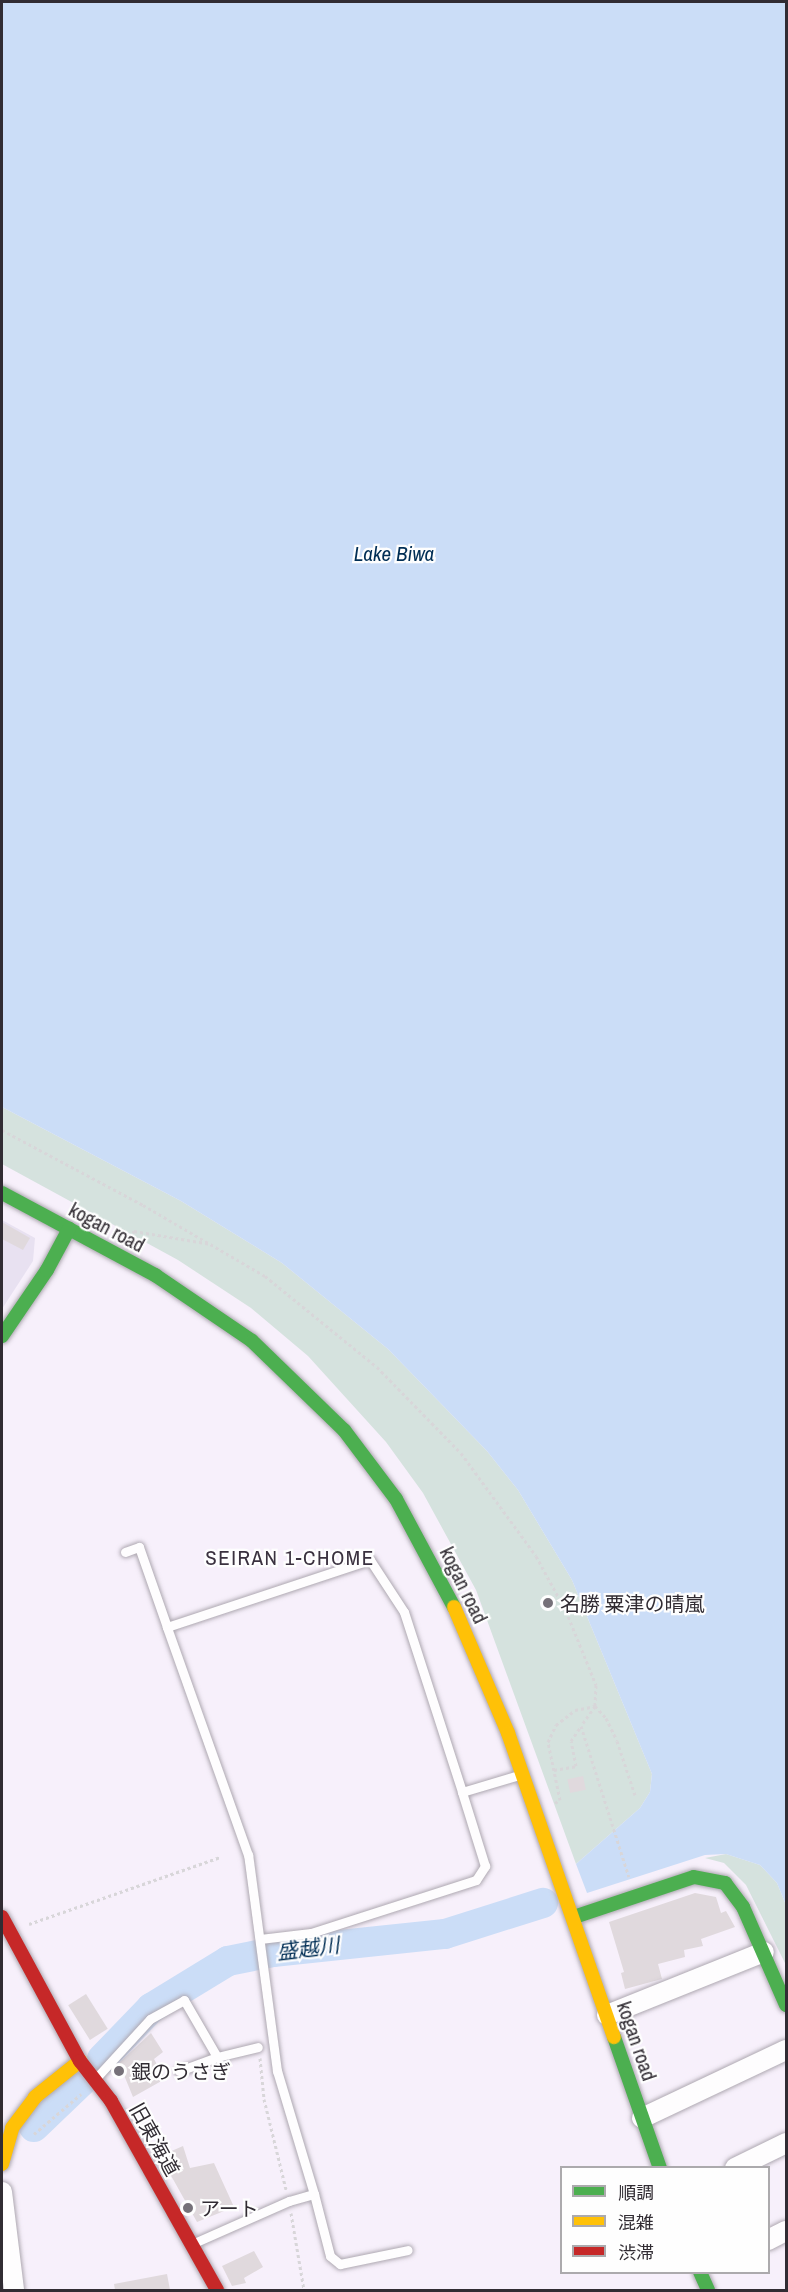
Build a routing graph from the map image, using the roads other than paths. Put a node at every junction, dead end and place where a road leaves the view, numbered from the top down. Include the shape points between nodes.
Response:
1 (2, 1193) edge
2 (69, 1229) junction
3 (2, 1336) edge
4 (125, 1552) dead end
5 (167, 1627) junction
6 (524, 1774) junction
7 (462, 1792) junction
8 (2, 1917) edge
9 (573, 1917) junction
10 (260, 1941) junction
11 (764, 1952) junction
12 (786, 2005) edge
13 (607, 2015) junction
14 (258, 2048) road end
15 (786, 2050) edge
16 (217, 2057) junction
17 (80, 2061) junction
18 (179, 2071) dead end
19 (96, 2078) junction
20 (642, 2118) junction
21 (786, 2143) edge
22 (2, 2164) edge
23 (659, 2166) edge
24 (739, 2166) edge
25 (2, 2192) edge
26 (314, 2194) junction
27 (786, 2232) edge
28 (770, 2239) edge
29 (192, 2244) junction
30 (408, 2250) dead end
31 (701, 2274) edge
32 (14, 2290) edge
33 (217, 2290) edge
34 (708, 2290) edge

1 - 2 main road, kogan road
2 - 3 main road via 47,1270
2 - 6 main road, kogan road via 206,1306 296,1380 344,1430 396,1499 445,1586
4 - 5 lane via 139,1547
5 - 7 lane via 370,1560 404,1612
5 - 10 lane via 248,1855
6 - 7 lane
6 - 9 main road, kogan road
7 - 10 lane via 485,1866 476,1880 311,1933
8 - 17 main road, 旧東海道
9 - 11 main road via 685,1880 715,1879 737,1896
9 - 13 main road, kogan road
10 - 26 lane via 277,2071
11 - 12 main road
11 - 13 street
13 - 20 main road, kogan road
14 - 16 lane
15 - 20 street
16 - 18 lane
16 - 19 lane via 184,2000 150,2019
17 - 19 main road, 旧東海道
17 - 22 main road via 35,2097 12,2128
19 - 29 main road, 旧東海道
20 - 23 main road, kogan road
21 - 24 street
25 - 32 street
26 - 29 lane via 289,2200
26 - 30 lane via 330,2256 340,2264
27 - 28 street
29 - 33 main road, 旧東海道
31 - 34 main road

